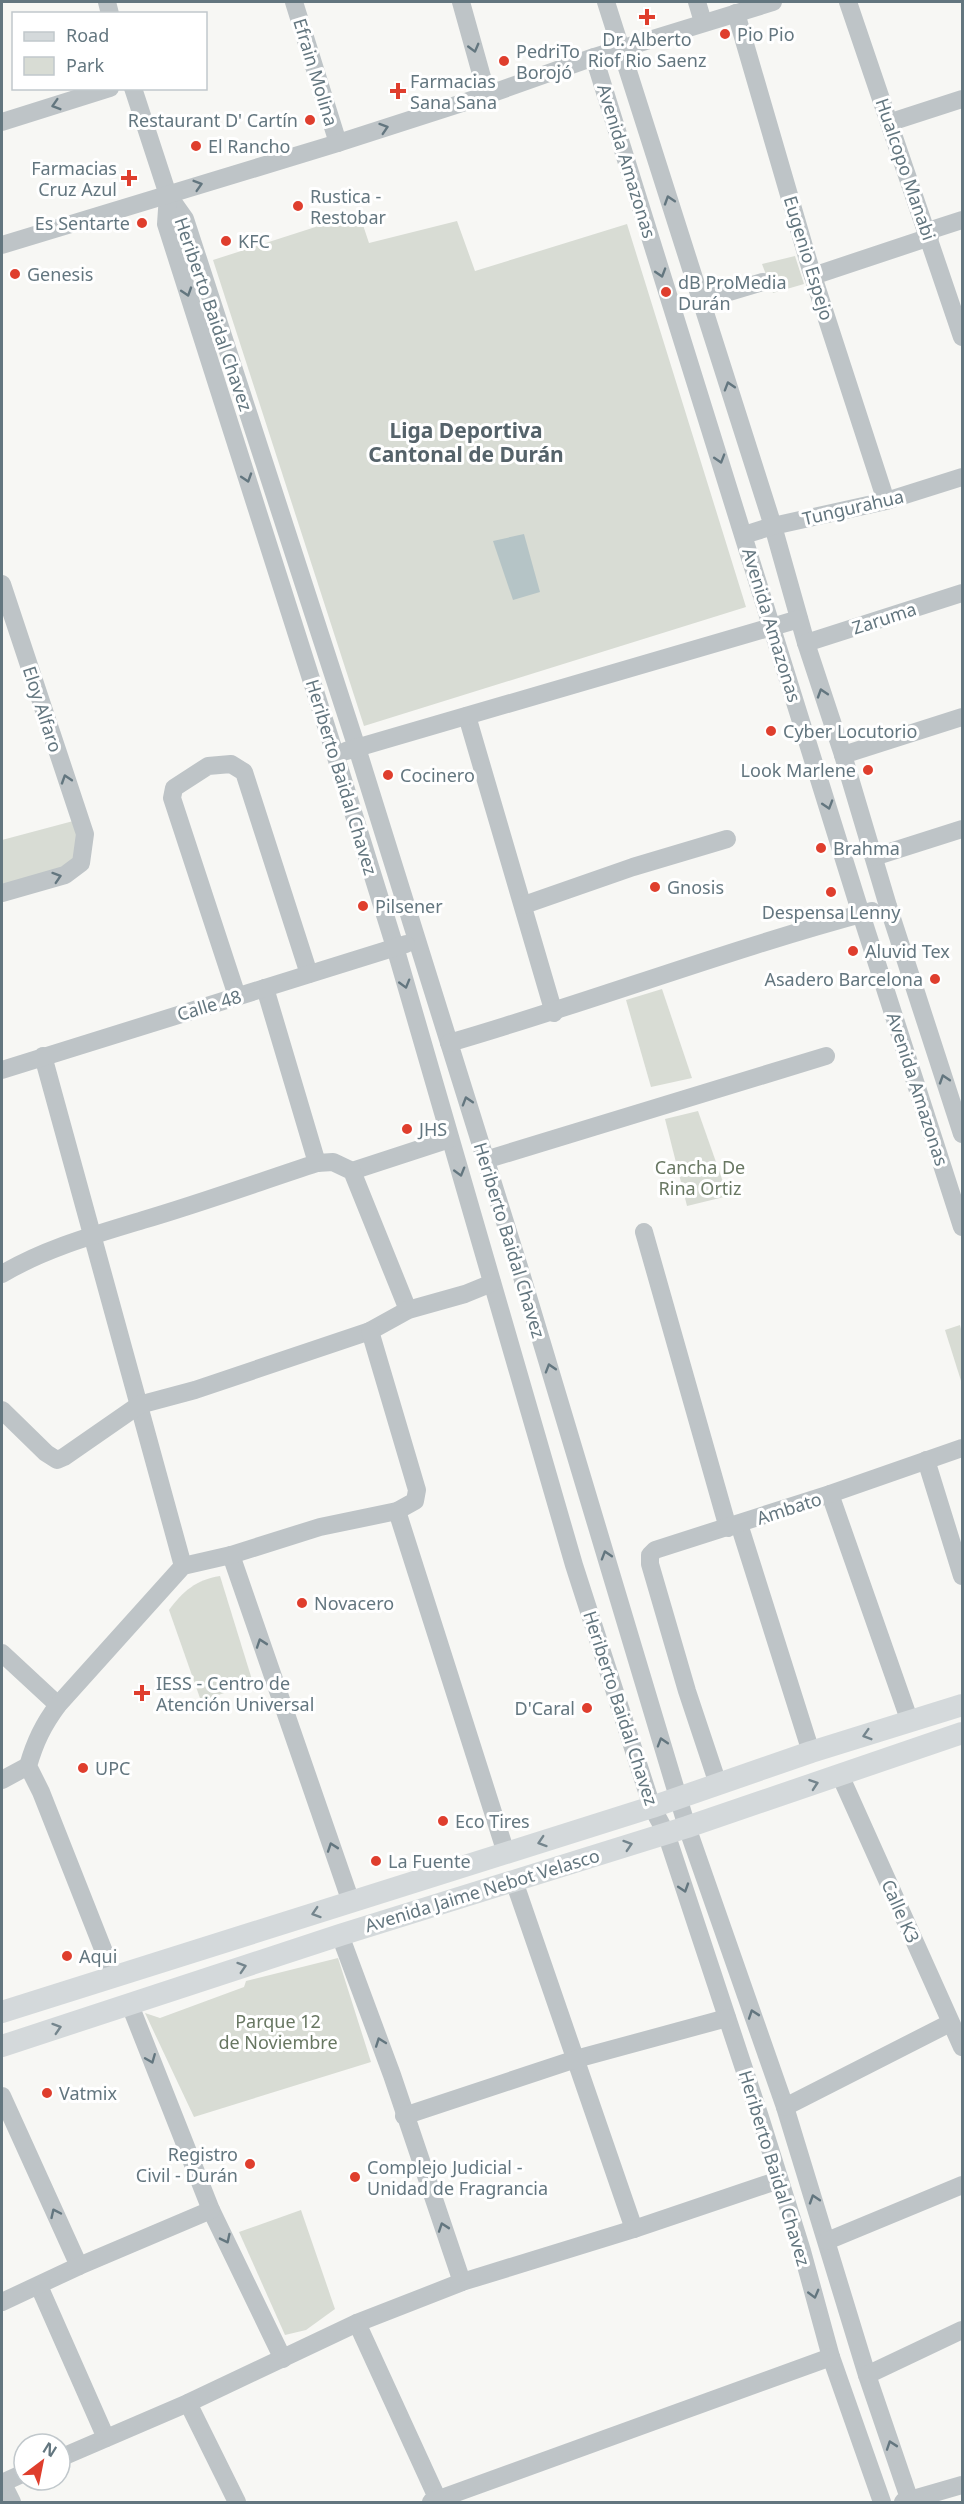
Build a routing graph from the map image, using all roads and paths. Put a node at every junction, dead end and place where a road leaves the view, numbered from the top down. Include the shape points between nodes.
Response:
1 (294, 2) edge
2 (461, 2) edge
3 (606, 2) edge
4 (697, 2) edge
5 (773, 2) edge
6 (849, 2) edge
7 (736, 13) junction
8 (703, 22) junction
9 (620, 48) junction
10 (594, 57) junction
11 (104, 90) edge
12 (134, 90) edge
13 (487, 95) junction
14 (963, 99) edge
15 (2, 122) edge
16 (891, 122) junction
17 (338, 142) junction
18 (168, 195) junction
19 (963, 220) edge
20 (929, 234) junction
21 (2, 245) edge
22 (813, 276) junction
23 (763, 282) dead end
24 (702, 300) junction
25 (963, 337) edge
26 (963, 477) edge
27 (886, 501) junction
28 (773, 526) junction
29 (744, 535) junction
30 (2, 584) edge
31 (963, 593) edge
32 (799, 619) junction
33 (772, 626) junction
34 (806, 643) junction
35 (466, 716) junction
36 (963, 717) edge
37 (357, 748) junction
38 (335, 754) junction
39 (843, 755) junction
40 (963, 830) edge
41 (727, 839) dead end
42 (874, 857) junction
43 (2, 893) edge
44 (524, 905) junction
45 (888, 906) junction
46 (861, 914) junction
47 (417, 941) junction
48 (395, 947) junction
49 (309, 974) junction
50 (265, 988) junction
51 (237, 996) junction
52 (554, 1012) junction
53 (449, 1044) junction
54 (43, 1056) junction
55 (826, 1056) dead end
56 (2, 1070) edge
57 (963, 1134) edge
58 (450, 1139) junction
59 (485, 1160) junction
60 (317, 1163) junction
61 (352, 1171) junction
62 (963, 1227) edge
63 (644, 1232) dead end
64 (92, 1234) junction
65 (2, 1274) edge
66 (492, 1283) junction
67 (408, 1310) junction
68 (370, 1331) junction
69 (139, 1405) junction
70 (2, 1410) edge
71 (963, 1448) edge
72 (926, 1460) junction
73 (831, 1494) junction
74 (398, 1511) junction
75 (733, 1526) junction
76 (231, 1555) junction
77 (183, 1566) junction
78 (963, 1576) edge
79 (2, 1653) edge
80 (58, 1705) junction
81 (963, 1705) edge
82 (910, 1722) junction
83 (963, 1733) edge
84 (811, 1752) junction
85 (28, 1766) junction
86 (840, 1775) junction
87 (2, 1780) edge
88 (718, 1784) junction
89 (678, 1798) junction
90 (652, 1807) junction
91 (687, 1827) junction
92 (666, 1833) junction
93 (506, 1853) junction
94 (514, 1881) junction
95 (351, 1902) junction
96 (340, 1935) junction
97 (114, 1977) junction
98 (130, 2005) junction
99 (2, 2012) edge
100 (727, 2018) junction
101 (950, 2024) junction
102 (2, 2046) edge
103 (963, 2047) edge
104 (576, 2060) junction
105 (2, 2096) edge
106 (785, 2107) junction
107 (404, 2116) junction
108 (779, 2180) junction
109 (963, 2185) edge
110 (211, 2210) junction
111 (634, 2229) junction
112 (827, 2241) junction
113 (80, 2266) junction
114 (462, 2282) junction
115 (39, 2286) junction
116 (2, 2302) edge
117 (357, 2322) junction
118 (963, 2330) edge
119 (831, 2357) junction
120 (283, 2359) junction
121 (867, 2375) junction
122 (188, 2403) junction
123 (106, 2439) junction
124 (72, 2453) edge
125 (2, 2482) edge
126 (963, 2485) edge
127 (436, 2501) edge
128 (12, 2502) edge
129 (237, 2502) edge
130 (882, 2502) edge
131 (907, 2502) edge

1 - 17 street, Efrain Molina
2 -> 13 street
3 - 9 street, Avenida Amazonas
4 - 8 street
5 - 7 street
6 - 16 street, Hualcopo Manabi
7 - 8 street
7 - 22 street, Eugenio Espejo
8 - 9 street
9 - 10 street
24 -> 9 street, Avenida Amazonas
10 - 13 street
10 -> 29 street, Avenida Amazonas
11 -> 15 street
12 - 18 street
17 -> 13 street
14 - 16 street
16 - 20 street, Hualcopo Manabi
18 -> 17 street
18 - 21 street
18 - 37 street, Heriberto Baidal Chavez via 185,219
18 -> 38 street, Heriberto Baidal Chavez via 166,224
19 - 20 street
20 - 22 street
20 - 25 street, Hualcopo Manabi
22 - 27 street, Eugenio Espejo
23 - 24 street
28 -> 24 street, Avenida Amazonas
26 - 27 street, Tungurahua
27 - 28 street, Tungurahua
28 - 29 street, Tungurahua
28 - 32 street, Avenida Amazonas
29 - 33 street, Avenida Amazonas
43 -> 30 street, Eloy Alfaro via 65,875 81,863 85,834
31 - 34 street, Zaruma
32 - 33 street
32 - 34 street, Avenida Amazonas
33 - 35 street
33 -> 46 street, Avenida Amazonas
39 -> 34 street, Avenida Amazonas
35 - 37 street
35 - 44 street
36 - 39 street
37 - 38 street
37 - 47 street, Heriberto Baidal Chavez
38 - 48 street, Heriberto Baidal Chavez
39 - 42 street, Avenida Amazonas
40 - 42 street
41 - 44 street
42 - 45 street, Avenida Amazonas
44 - 52 street
45 - 46 street
57 -> 45 street, Avenida Amazonas
46 - 52 street
46 - 62 street, Avenida Amazonas
47 - 48 street, Calle 48
47 - 53 street, Heriberto Baidal Chavez
48 - 49 street, Calle 48
48 -> 58 street, Heriberto Baidal Chavez
49 - 50 street, Calle 48
49 - 51 street via 244,772 231,764 208,766 174,788 172,798
50 - 51 street, Calle 48
50 - 60 street
51 - 54 street, Calle 48
52 - 53 street
59 -> 53 street, Heriberto Baidal Chavez
54 - 56 street, Calle 48
54 - 64 street
55 - 59 street
58 - 61 street
58 -> 66 street, Heriberto Baidal Chavez
89 -> 59 street, Heriberto Baidal Chavez
60 - 61 street via 333,1162
60 - 64 street
61 - 67 street
63 - 75 street
64 - 65 street
64 - 69 street
66 - 67 street
66 - 90 street, Heriberto Baidal Chavez via 574,1565
67 - 68 street
68 - 69 street
68 - 74 street via 417,1490 415,1501
69 - 70 street via 57,1460
69 - 77 street
71 - 72 street, Ambato
72 - 73 street, Ambato
72 - 78 street
73 - 75 street, Ambato
73 - 82 street
74 - 76 street via 320,1527
74 - 93 street
75 - 84 street, Ambato
75 - 88 street via 655,1550 650,1555 687,1691
76 - 77 street
95 -> 76 street
77 - 80 street
79 - 80 street
80 - 85 street via 34,1742
81 - 82 main road, Avenida Jaime Nebot Velasco
82 -> 84 main road, Avenida Jaime Nebot Velasco
83 - 86 main road, Avenida Jaime Nebot Velasco
84 - 88 main road, Avenida Jaime Nebot Velasco
85 - 87 street
85 - 97 street
91 -> 86 main road, Avenida Jaime Nebot Velasco
86 - 101 street, Calle K3
88 - 89 main road, Avenida Jaime Nebot Velasco
89 - 90 main road, Avenida Jaime Nebot Velasco
89 - 91 street, Heriberto Baidal Chavez
90 - 92 street, Heriberto Baidal Chavez
90 -> 93 main road, Avenida Jaime Nebot Velasco
91 - 92 main road, Avenida Jaime Nebot Velasco
106 -> 91 street, Heriberto Baidal Chavez
94 -> 92 main road, Avenida Jaime Nebot Velasco
92 -> 100 street, Heriberto Baidal Chavez
93 - 95 main road, Avenida Jaime Nebot Velasco
94 - 96 main road, Avenida Jaime Nebot Velasco
94 - 104 street
95 -> 97 main road, Avenida Jaime Nebot Velasco
98 -> 96 main road, Avenida Jaime Nebot Velasco
107 -> 96 street
97 - 99 main road, Avenida Jaime Nebot Velasco
102 -> 98 main road, Avenida Jaime Nebot Velasco
98 -> 110 street
100 - 104 street
100 - 108 street, Heriberto Baidal Chavez
101 - 103 street, Calle K3
101 - 106 street
104 - 107 street
104 - 111 street
113 -> 105 street
112 -> 106 street, Heriberto Baidal Chavez
114 -> 107 street
108 - 111 street
108 -> 119 street, Heriberto Baidal Chavez
109 - 112 street
110 - 113 street
110 -> 120 street
111 - 114 street
112 - 121 street, Heriberto Baidal Chavez
113 - 115 street
114 - 117 street
115 - 116 street
115 - 123 street
117 - 120 street
117 - 127 street
118 - 121 street
119 - 127 street
119 - 130 street, Heriberto Baidal Chavez
120 - 122 street
131 -> 121 street, Heriberto Baidal Chavez
122 - 123 street
122 - 129 street
123 - 124 street
125 - 128 street
126 - 131 street

